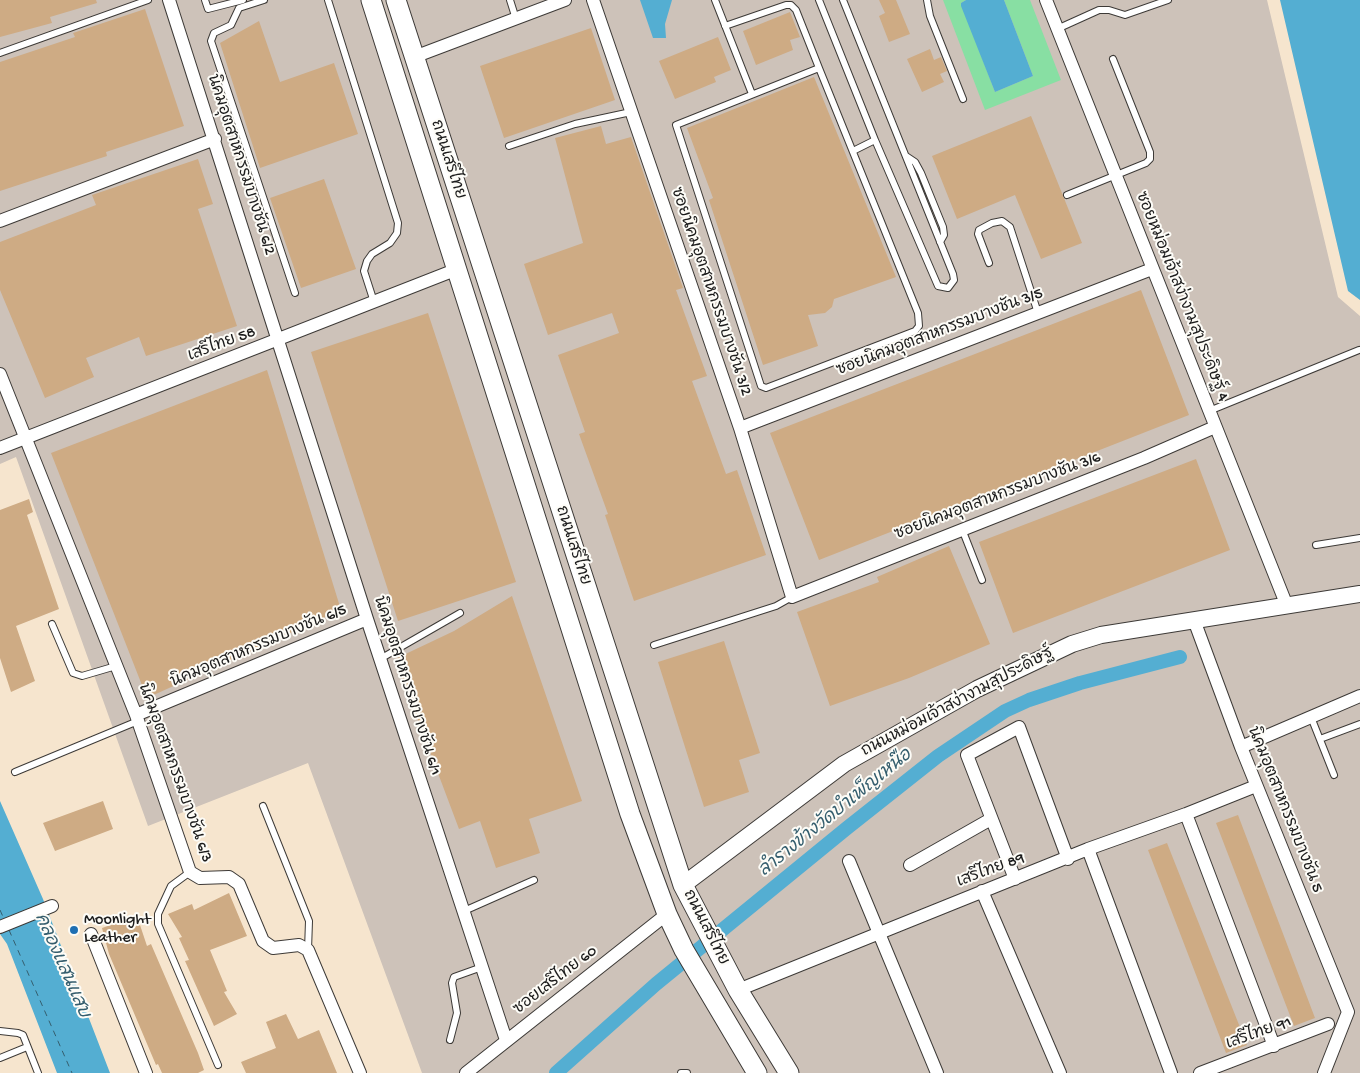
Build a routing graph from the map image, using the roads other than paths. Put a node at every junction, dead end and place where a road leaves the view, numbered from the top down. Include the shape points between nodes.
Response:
1 (148, 0) edge
2 (168, 0) edge
3 (205, 0) edge
4 (242, 0) edge
5 (264, 0) edge
6 (328, 0) edge
7 (371, 0) edge
8 (396, 0) edge
9 (510, 0) edge
10 (565, 0) edge
11 (593, 0) edge
12 (715, 0) edge
13 (820, 0) edge
14 (843, 0) edge
15 (927, 0) edge
16 (1046, 0) edge
17 (1168, 0) edge
18 (516, 20) junction
19 (725, 26) junction
20 (1057, 29) junction
21 (0, 53) edge
22 (414, 57) junction
23 (1113, 59) dead end
24 (392, 66) junction
25 (819, 68) junction
26 (752, 94) junction
27 (963, 98) dead end
28 (631, 112) junction
29 (215, 139) junction
30 (875, 140) junction
31 (509, 146) dead end
32 (853, 151) junction
33 (1116, 176) junction
34 (1067, 195) dead end
35 (0, 221) edge
36 (989, 263) dead end
37 (1152, 269) junction
38 (455, 270) junction
39 (295, 294) dead end
40 (374, 302) junction
41 (1038, 313) junction
42 (279, 341) junction
43 (1359, 350) dead end
44 (0, 374) edge
45 (1209, 411) junction
46 (1216, 427) junction
47 (740, 428) junction
48 (25, 439) junction
49 (0, 448) edge
50 (962, 528) junction
51 (1360, 538) edge
52 (1316, 545) dead end
53 (982, 580) dead end
54 (1360, 594) edge
55 (792, 597) junction
56 (1287, 606) junction
57 (460, 613) dead end
58 (367, 619) junction
59 (1194, 620) junction
60 (52, 624) dead end
61 (654, 645) dead end
62 (380, 659) junction
63 (116, 666) junction
64 (1360, 696) edge
65 (1311, 717) junction
66 (137, 718) junction
67 (1360, 724) edge
68 (1320, 740) junction
69 (1241, 747) junction
70 (15, 772) dead end
71 (1334, 775) dead end
72 (1256, 786) junction
73 (264, 806) dead end
74 (1186, 814) junction
75 (991, 819) junction
76 (1088, 850) junction
77 (1068, 859) junction
78 (850, 861) dead end
79 (910, 865) dead end
80 (190, 872) junction
81 (1015, 879) junction
82 (534, 880) dead end
83 (683, 885) junction
84 (982, 891) junction
85 (51, 907) dead end
86 (464, 911) junction
87 (667, 914) junction
88 (0, 927) edge
89 (880, 932) junction
90 (91, 934) dead end
91 (308, 950) junction
92 (482, 967) junction
93 (738, 990) junction
94 (1328, 1024) dead end
95 (0, 1031) edge
96 (450, 1040) dead end
97 (506, 1040) junction
98 (1274, 1046) junction
99 (27, 1047) junction
100 (0, 1058) edge
101 (218, 1065) dead end
102 (38, 1073) edge
103 (146, 1073) edge
104 (360, 1073) edge
105 (466, 1073) edge
106 (681, 1073) edge
107 (688, 1073) edge
108 (757, 1073) edge
109 (790, 1073) edge
110 (937, 1073) edge
111 (1060, 1073) edge
112 (1171, 1073) edge
113 (1200, 1073) edge
114 (1324, 1073) edge

1 - 21 lane
2 - 29 street, นิคมอุตสาหกรรมบางชัน 6/2
3 - 4 lane via 208,9
5 - 39 lane via 239,8 230,25 214,33 211,40
6 - 40 lane via 398,223 397,233 390,243 367,261 364,271
7 - 24 main road, ถนนเสรีไทย
8 - 22 main road, ถนนเสรีไทย
9 - 18 lane
10 - 18 street
11 - 28 street, ซอยนิคมอุตสาหกรรมบางชัน 3/2
12 - 19 lane
13 - 30 lane
14 - 30 lane via 905,155 915,162 921,173 943,227 944,235 940,242 954,280 944,289 938,286
15 - 27 lane via 930,16
16 - 20 street, ซอยหม่อมเจ้าสง่างามสุประดิษฐ์ 4
17 - 20 lane via 1125,15 1099,10
18 - 22 street
19 - 25 lane via 790,6 796,10
19 - 26 lane
20 - 33 street, ซอยหม่อมเจ้าสง่างามสุประดิษฐ์ 4
22 - 24 main road
22 - 83 main road, ถนนเสรีไทย
23 - 33 lane via 1150,152 1146,163
24 - 38 main road, ถนนเสรีไทย
25 - 26 lane
25 - 32 lane
26 - 32 lane via 676,125 762,386 771,387 915,331 919,326 918,312
28 - 31 lane via 575,124
28 - 47 street, ซอยนิคมอุตสาหกรรมบางชัน 3/2
29 - 35 street
29 - 42 street, นิคมอุตสาหกรรมบางชัน 6/2
30 - 32 lane
33 - 34 lane
33 - 37 street, ซอยหม่อมเจ้าสง่างามสุประดิษฐ์ 4
36 - 41 lane via 979,230 1002,221 1010,227
37 - 41 street, ซอยนิคมอุตสาหกรรมบางชัน 3/5
37 - 45 street, ซอยหม่อมเจ้าสง่างามสุประดิษฐ์ 4
38 - 40 street, เสรีไทย 58
38 - 87 main road, ถนนเสรีไทย via 630,814
40 - 42 street, เสรีไทย 58
41 - 47 street, ซอยนิคมอุตสาหกรรมบางชัน 3/5
42 - 48 street, เสรีไทย 58
42 - 58 street, นิคมอุตสาหกรรมบางชัน 6/1
43 - 45 lane
44 - 48 street, นิคมอุตสาหกรรมบางชัน 6/3
45 - 46 street, ซอยหม่อมเจ้าสง่างามสุประดิษฐ์ 4
46 - 50 street, ซอยนิคมอุตสาหกรรมบางชัน 3/6
46 - 56 street, ซอยหม่อมเจ้าสง่างามสุประดิษฐ์ 4
47 - 55 street, ซอยนิคมอุตสาหกรรมบางชัน 3/2
48 - 49 street, เสรีไทย 58
48 - 63 street, นิคมอุตสาหกรรมบางชัน 6/3
50 - 53 lane
50 - 55 street, ซอยนิคมอุตสาหกรรมบางชัน 3/6
51 - 52 lane
54 - 56 street, ถนนหม่อมเจ้าสง่างามสุประดิษฐ์
55 - 61 lane via 776,606
56 - 59 street, ถนนหม่อมเจ้าสง่างามสุประดิษฐ์
57 - 62 lane
58 - 62 street, นิคมอุตสาหกรรมบางชัน 6/1
58 - 66 street, นิคมอุตสาหกรรมบางชัน 6/5
59 - 69 street, นิคมอุตสาหกรรมบางชัน 5
59 - 83 street, ถนนหม่อมเจ้าสง่างามสุประดิษฐ์ via 1101,635 1072,644 977,689 844,764
60 - 63 lane via 73,672 82,676
62 - 86 street, นิคมอุตสาหกรรมบางชัน 6/1
63 - 66 street, นิคมอุตสาหกรรมบางชัน 6/3
64 - 65 street
65 - 68 lane
65 - 69 street
66 - 70 lane
66 - 80 street, นิคมอุตสาหกรรมบางชัน 6/3
67 - 68 lane
68 - 71 lane
69 - 72 street, นิคมอุตสาหกรรมบางชัน 5
72 - 74 street, เสรีไทย 89
72 - 114 street, นิคมอุตสาหกรรมบางชัน 5 via 1348,1012
73 - 91 lane via 309,920
74 - 76 street, เสรีไทย 89
74 - 98 street
75 - 77 street via 967,755 1019,727
75 - 79 street
75 - 81 street
76 - 77 street, เสรีไทย 89
76 - 112 street
77 - 81 street, เสรีไทย 89
78 - 89 street
80 - 91 street, นิคมอุตสาหกรรมบางชัน 6/3 via 200,878 229,877 239,884 263,941 273,948 299,945
80 - 101 lane via 171,886 158,914 158,924
81 - 84 street, เสรีไทย 89
82 - 86 lane
83 - 93 main road, ถนนเสรีไทย
84 - 89 street, เสรีไทย 89
84 - 111 street
85 - 88 street
86 - 92 street, นิคมอุตสาหกรรมบางชัน 6/1
87 - 97 street, ซอยเสรีไทย 60
87 - 108 main road, ถนนเสรีไทย via 689,958
89 - 93 street, เสรีไทย 89
89 - 110 street
90 - 103 street
91 - 104 street
92 - 96 lane via 454,977 457,1013
92 - 97 street, นิคมอุตสาหกรรมบางชัน 6/1
93 - 109 main road, ถนนเสรีไทย
94 - 98 street, เสรีไทย 91
95 - 99 lane via 23,1035
97 - 105 street, ซอยเสรีไทย 60
98 - 113 street, เสรีไทย 91
99 - 100 lane
99 - 102 lane
106 - 107 lane

